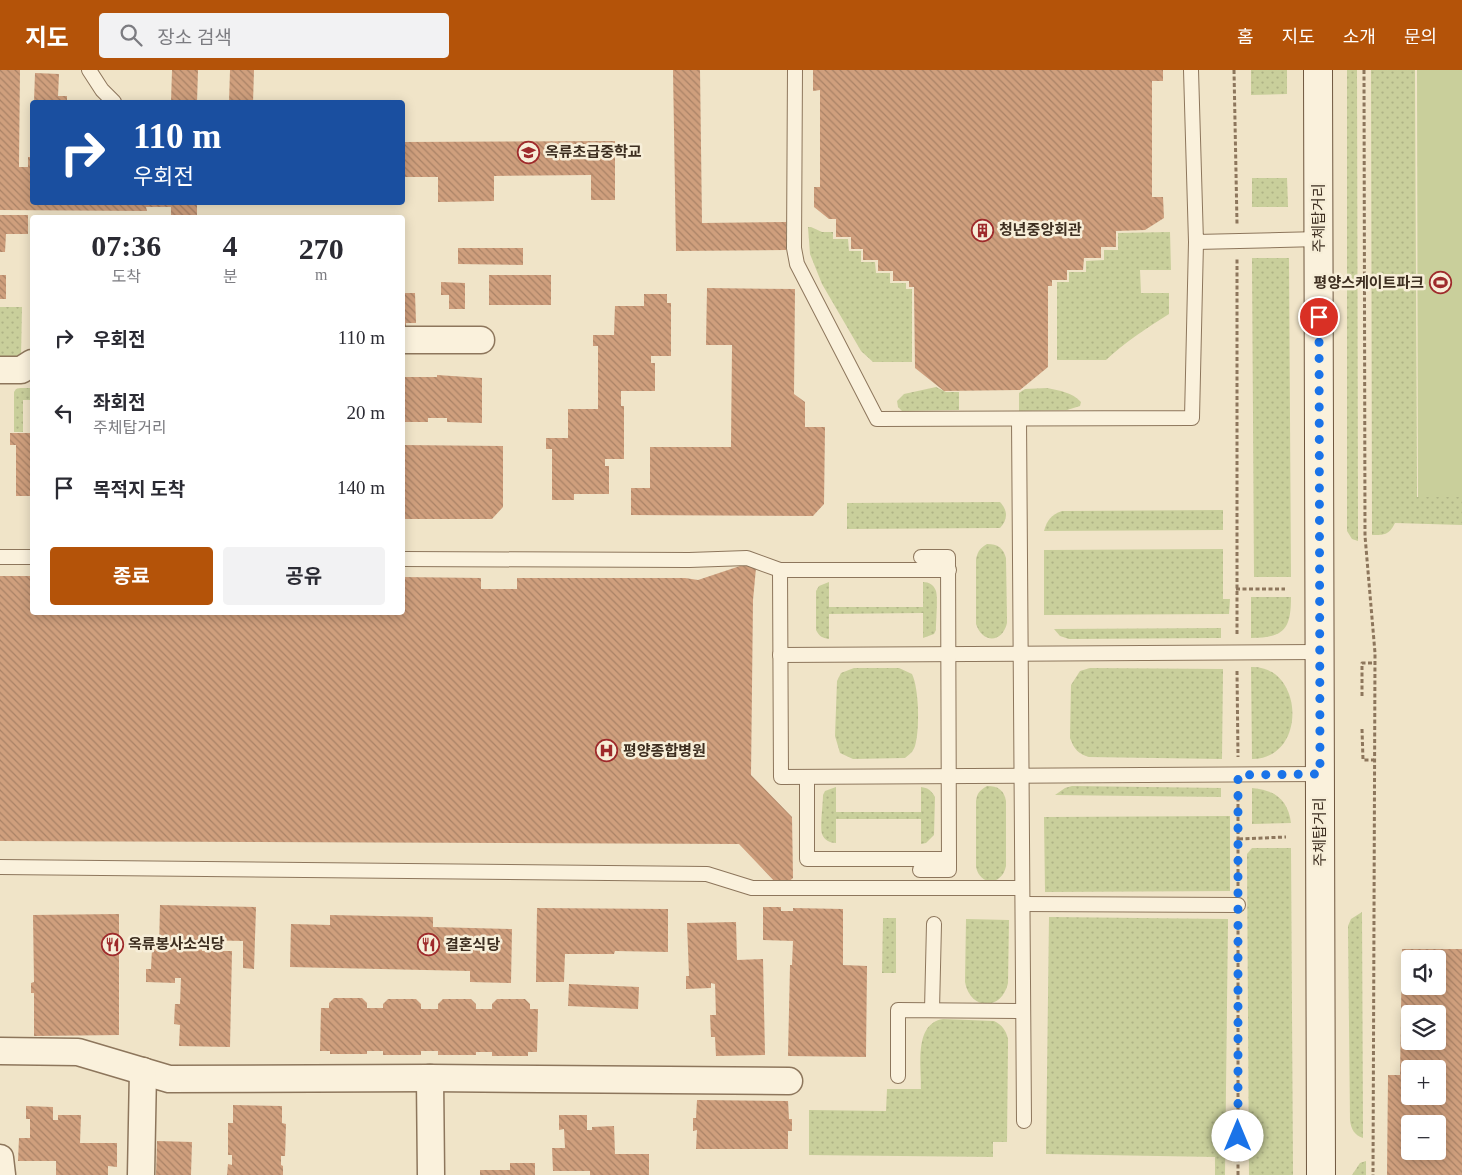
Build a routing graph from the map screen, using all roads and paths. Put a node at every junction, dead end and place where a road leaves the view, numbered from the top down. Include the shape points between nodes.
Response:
1 (89, 70) edge
2 (795, 70) edge
3 (1191, 70) edge
4 (1234, 70) edge
5 (1318, 70) edge
6 (1364, 70) edge
7 (112, 100) edge
8 (1319, 238) junction
9 (1237, 240) junction
10 (1196, 242) junction
11 (405, 340) edge
12 (480, 340) dead end
13 (30, 364) edge
14 (0, 370) edge
15 (1019, 419) junction
16 (0, 557) edge
17 (30, 557) edge
18 (922, 557) dead end
19 (405, 559) edge
20 (780, 570) junction
21 (948, 570) junction
22 (1236, 589) junction
23 (1285, 589) dead end
24 (1237, 652) junction
25 (1320, 652) junction
26 (948, 654) junction
27 (1020, 654) junction
28 (780, 655) junction
29 (1375, 663) junction
30 (1362, 696) dead end
31 (1362, 729) dead end
32 (1374, 760) junction
33 (1320, 774) junction
34 (1238, 775) junction
35 (948, 776) junction
36 (1021, 776) junction
37 (807, 777) junction
38 (1286, 837) dead end
39 (1238, 839) junction
40 (949, 859) junction
41 (0, 867) edge
42 (920, 870) dead end
43 (1022, 888) junction
44 (1023, 904) junction
45 (1238, 905) junction
46 (934, 924) dead end
47 (932, 1010) junction
48 (1023, 1011) junction
49 (0, 1051) edge
50 (142, 1072) junction
51 (898, 1076) dead end
52 (430, 1078) junction
53 (789, 1081) dead end
54 (1024, 1121) dead end
55 (0, 1158) edge
56 (2, 1175) edge
57 (141, 1175) edge
58 (431, 1175) edge
59 (1238, 1175) edge
60 (1321, 1175) edge
61 (1373, 1175) edge

1 - 7 lane
2 - 15 lane via 794,248 797,264 877,419
3 - 10 lane
4 - 9 path
5 - 8 main road, 주체탑거리
6 - 29 path via 1365,536
8 - 9 lane
8 - 25 main road, 주체탑거리
9 - 10 lane
9 - 22 path
10 - 15 lane via 1192,418
11 - 12 street
13 - 14 street via 21,370
15 - 27 lane
16 - 17 lane
18 - 21 lane via 948,557
19 - 20 lane via 747,558
20 - 21 lane
20 - 28 lane
21 - 26 lane
22 - 23 path
22 - 24 path
24 - 25 lane
24 - 27 lane
24 - 34 path
25 - 33 main road, 주체탑거리
26 - 27 lane
26 - 28 lane
26 - 35 lane
27 - 36 lane
28 - 37 lane via 781,777
29 - 30 path via 1362,663
29 - 32 path
31 - 32 path via 1363,760
32 - 61 path
33 - 34 lane
33 - 60 main road, 주체탑거리
34 - 36 lane
34 - 39 path
35 - 36 lane
35 - 37 lane
35 - 40 lane
36 - 43 lane
37 - 40 lane via 808,859
38 - 39 path
39 - 45 path
40 - 42 lane via 948,870
41 - 43 lane via 707,874 752,888
43 - 44 lane
44 - 45 lane
44 - 48 lane
45 - 59 path
46 - 47 lane
47 - 48 lane
47 - 51 lane via 898,1010
48 - 54 lane
49 - 50 street via 78,1052
50 - 52 street via 169,1079
50 - 57 street
52 - 53 street
52 - 58 street
55 - 56 street

